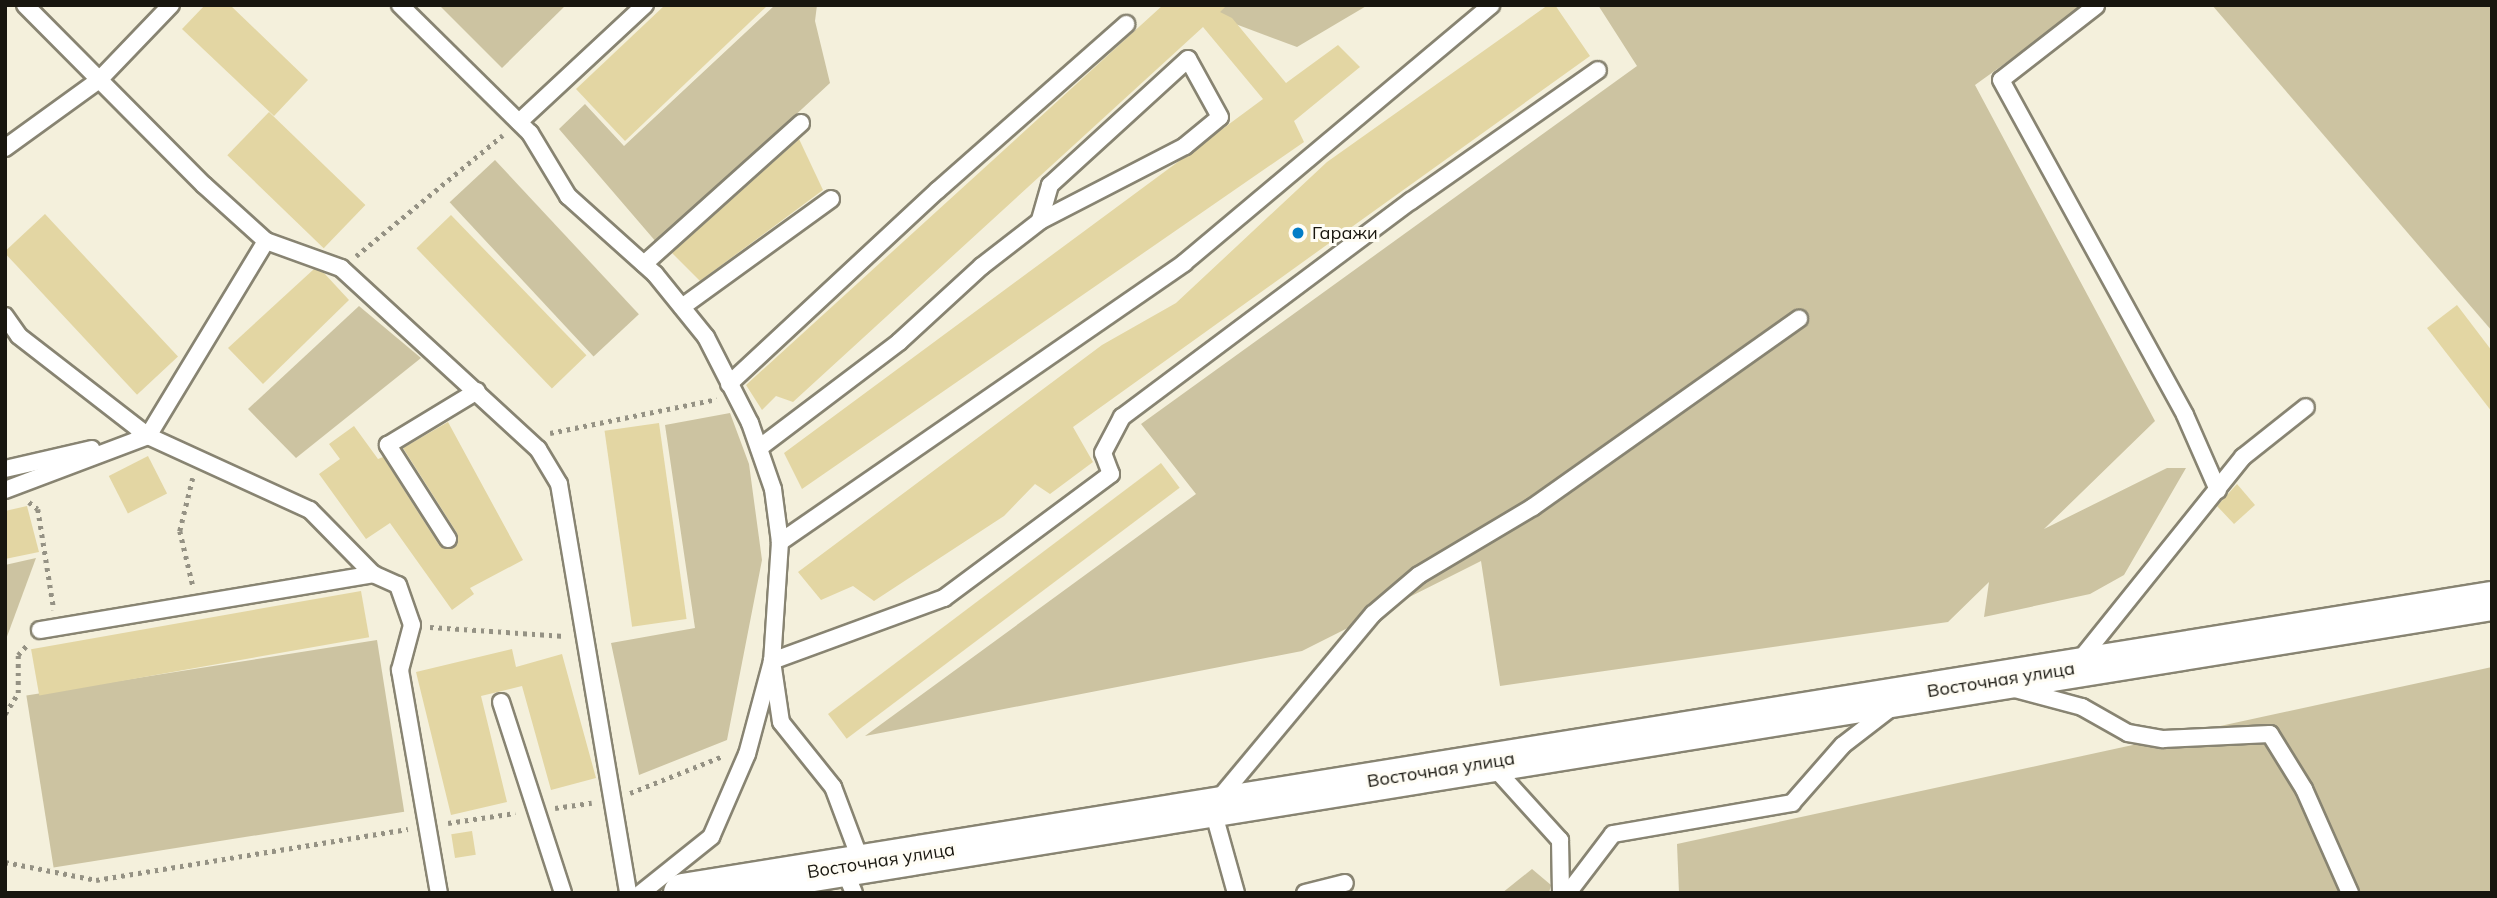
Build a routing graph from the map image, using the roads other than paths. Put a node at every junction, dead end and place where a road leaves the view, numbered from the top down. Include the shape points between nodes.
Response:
1 (25, 5) edge
2 (171, 5) edge
3 (400, 5) edge
4 (645, 5) edge
5 (1487, 6) edge
6 (2096, 6) edge
7 (1126, 24) dead end
8 (1598, 70) dead end
9 (99, 80) junction
10 (519, 122) junction
11 (801, 123) dead end
12 (5, 148) edge
13 (831, 199) dead end
14 (1040, 221) junction
15 (266, 241) junction
16 (644, 264) junction
17 (682, 307) junction
18 (5, 316) edge
19 (1799, 319) dead end
20 (732, 390) junction
21 (477, 391) junction
22 (2306, 407) dead end
23 (148, 436) junction
24 (759, 448) junction
25 (5, 469) edge
26 (8, 489) edge
27 (2218, 490) junction
28 (447, 539) dead end
29 (780, 542) junction
30 (373, 574) junction
31 (2492, 601) edge
32 (40, 630) road end
33 (772, 661) junction
34 (2073, 668) junction
35 (1989, 682) junction
36 (1908, 695) junction
37 (501, 702) dead end
38 (1490, 763) junction
39 (1212, 807) junction
40 (853, 875) edge
41 (1345, 883) dead end
42 (439, 893) edge
43 (563, 893) edge
44 (628, 893) edge
45 (641, 893) edge
46 (683, 893) edge
47 (1236, 893) edge
48 (1305, 893) edge
49 (1561, 893) edge
50 (1568, 893) edge
51 (2350, 893) edge

1 - 9 lane
2 - 9 lane
3 - 10 lane
4 - 10 lane
5 - 29 lane via 1184,263
6 - 27 lane via 2001,80 2185,415
7 - 20 lane via 938,190
8 - 33 lane via 1411,201 1122,417 1103,453 1111,474 944,598
9 - 12 lane
9 - 15 lane
10 - 16 lane via 568,196
11 - 16 lane
13 - 17 lane
14 - 14 lane via 1050,185 1188,59 1220,117 1185,146
14 - 24 lane via 982,266 899,342
15 - 21 lane via 341,268
15 - 23 lane
16 - 17 lane
17 - 20 lane via 706,337
18 - 23 lane via 19,336
19 - 39 lane via 1533,507 1410,583 1373,614
20 - 24 lane
21 - 28 lane via 388,445
21 - 44 lane via 525,438 559,484
22 - 27 lane via 2243,457
23 - 25 lane
23 - 26 lane
23 - 30 lane via 310,510
24 - 29 lane via 773,489
27 - 34 lane
29 - 33 lane
30 - 32 lane
30 - 42 lane via 398,585 412,625 400,670
31 - 34 main road, Восточная улица
33 - 40 lane via 781,722 833,787
33 - 45 lane via 749,746 711,837
34 - 35 main road, Восточная улица
35 - 36 main road, Восточная улица
35 - 51 lane via 2082,707 2128,733 2151,737 2270,734 2304,789
36 - 38 main road, Восточная улица
36 - 50 lane via 1843,745 1792,803 1613,834
37 - 43 lane
38 - 39 main road, Восточная улица
38 - 49 lane via 1560,840
39 - 40 main road, Восточная улица
39 - 47 lane
40 - 46 main road, Восточная улица
41 - 48 lane

